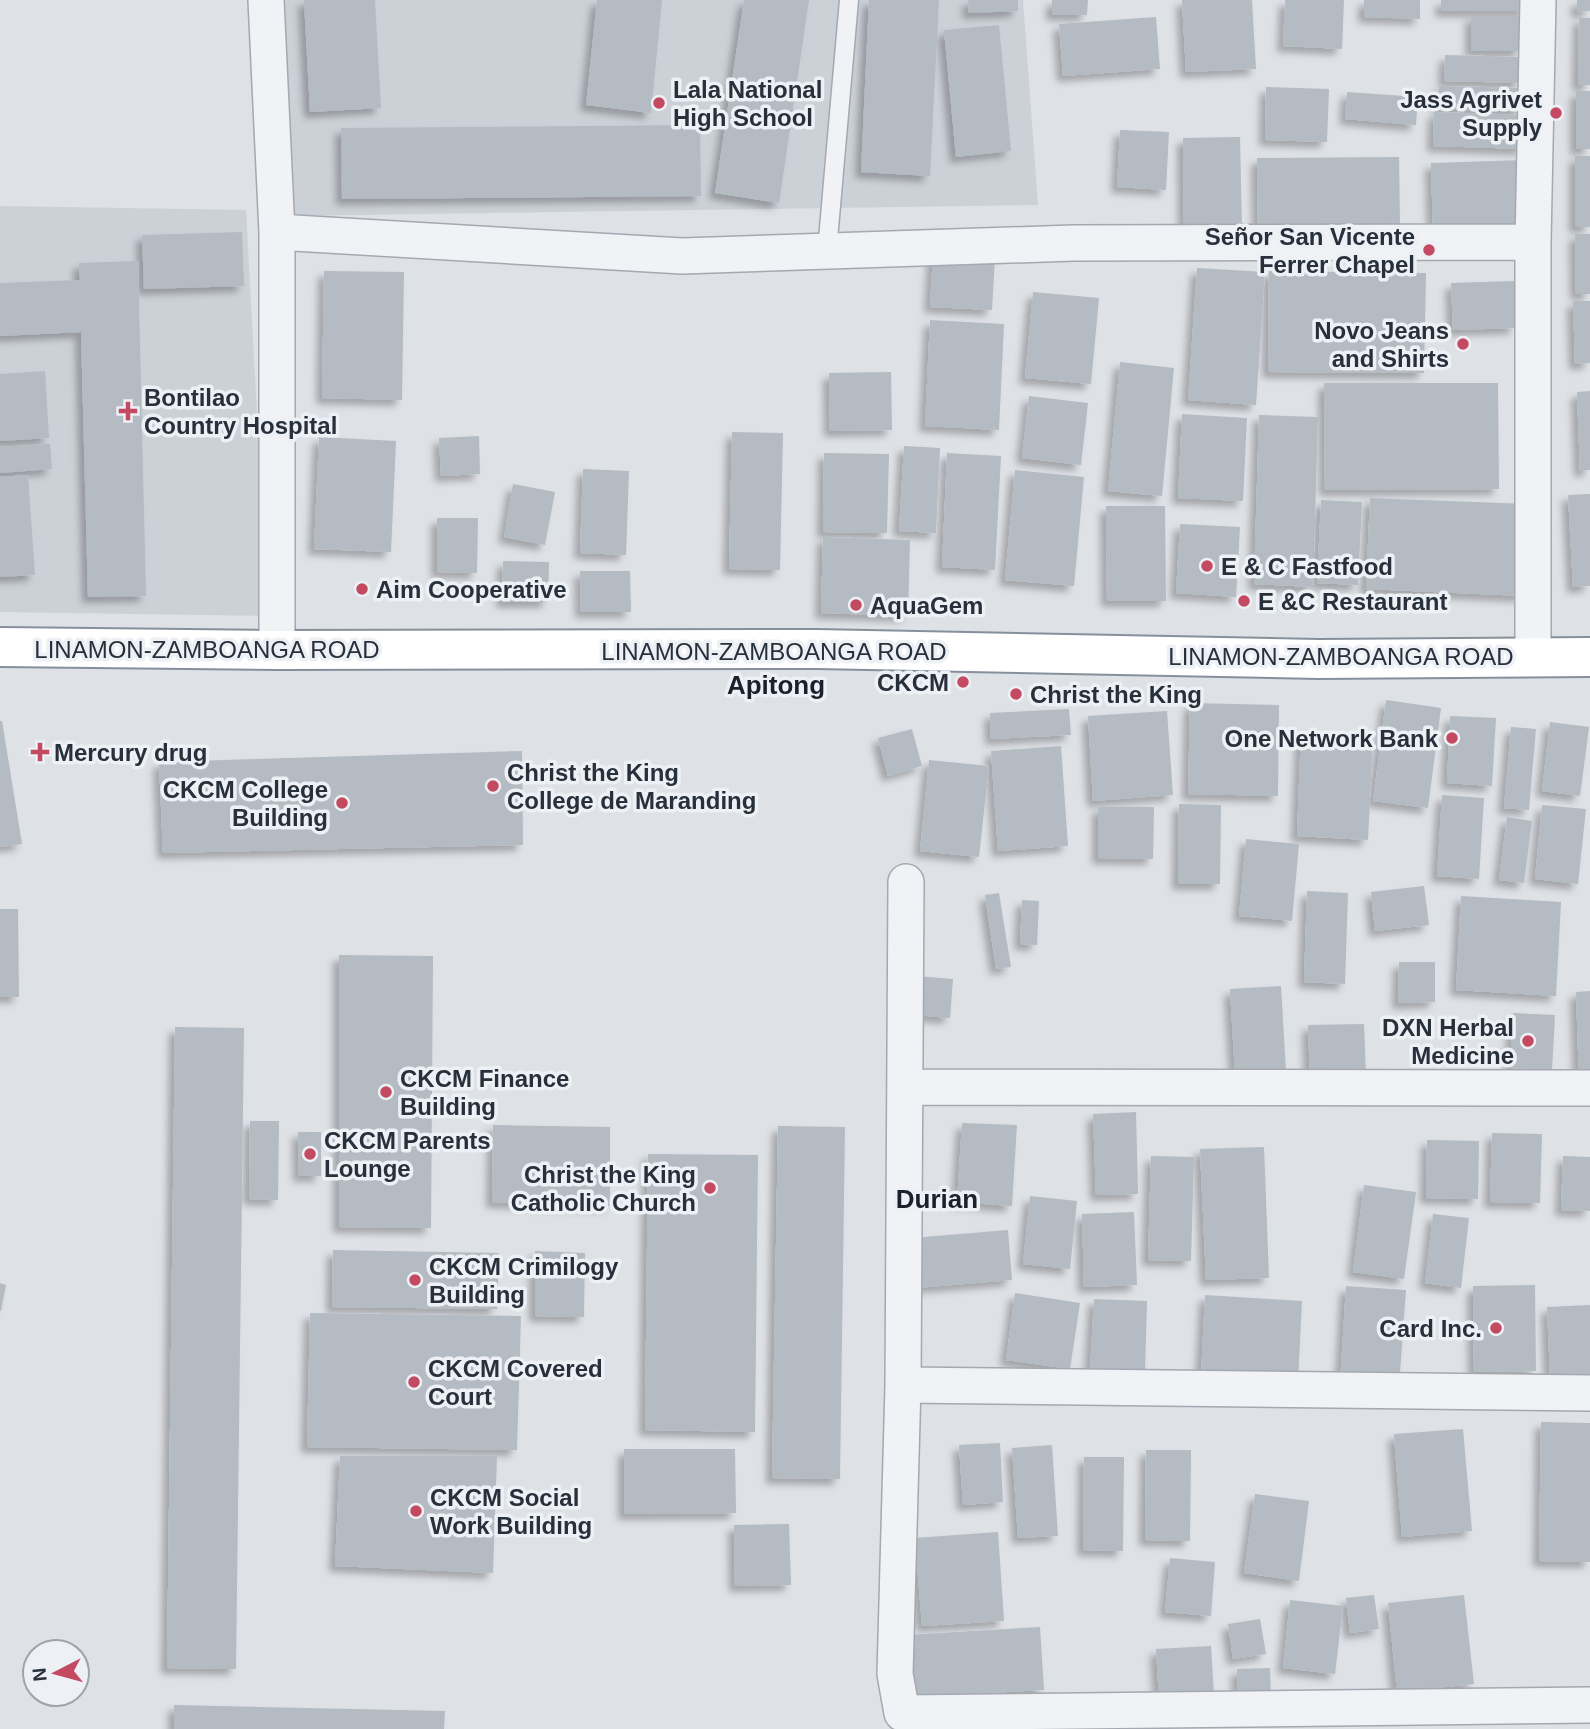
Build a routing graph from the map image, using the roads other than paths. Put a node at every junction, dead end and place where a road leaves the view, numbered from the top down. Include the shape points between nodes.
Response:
1 (266, 0) edge
2 (849, 0) edge
3 (1538, 0) edge
4 (277, 232) junction
5 (1533, 242) junction
6 (827, 251) junction
7 (0, 647) edge
8 (277, 650) junction
9 (1533, 656) junction
10 (1590, 657) edge
11 (906, 882) dead end
12 (905, 1087) junction
13 (1590, 1088) edge
14 (902, 1385) junction
15 (1590, 1394) edge
16 (1590, 1706) edge
17 (1512, 1718) edge
18 (1238, 1720) edge
19 (902, 1721) edge

1 - 4 street
2 - 6 lane
3 - 5 street
4 - 6 street via 682,256
4 - 8 street
5 - 6 street via 1073,243
5 - 9 street
7 - 8 highway, LINAMON-ZAMBOANGA ROAD
8 - 9 highway, LINAMON-ZAMBOANGA ROAD via 817,649 1319,659
9 - 10 highway, LINAMON-ZAMBOANGA ROAD
11 - 12 street
12 - 13 street
12 - 14 street
14 - 15 street
14 - 19 street via 895,1674
16 - 17 street
17 - 18 street
18 - 19 street

